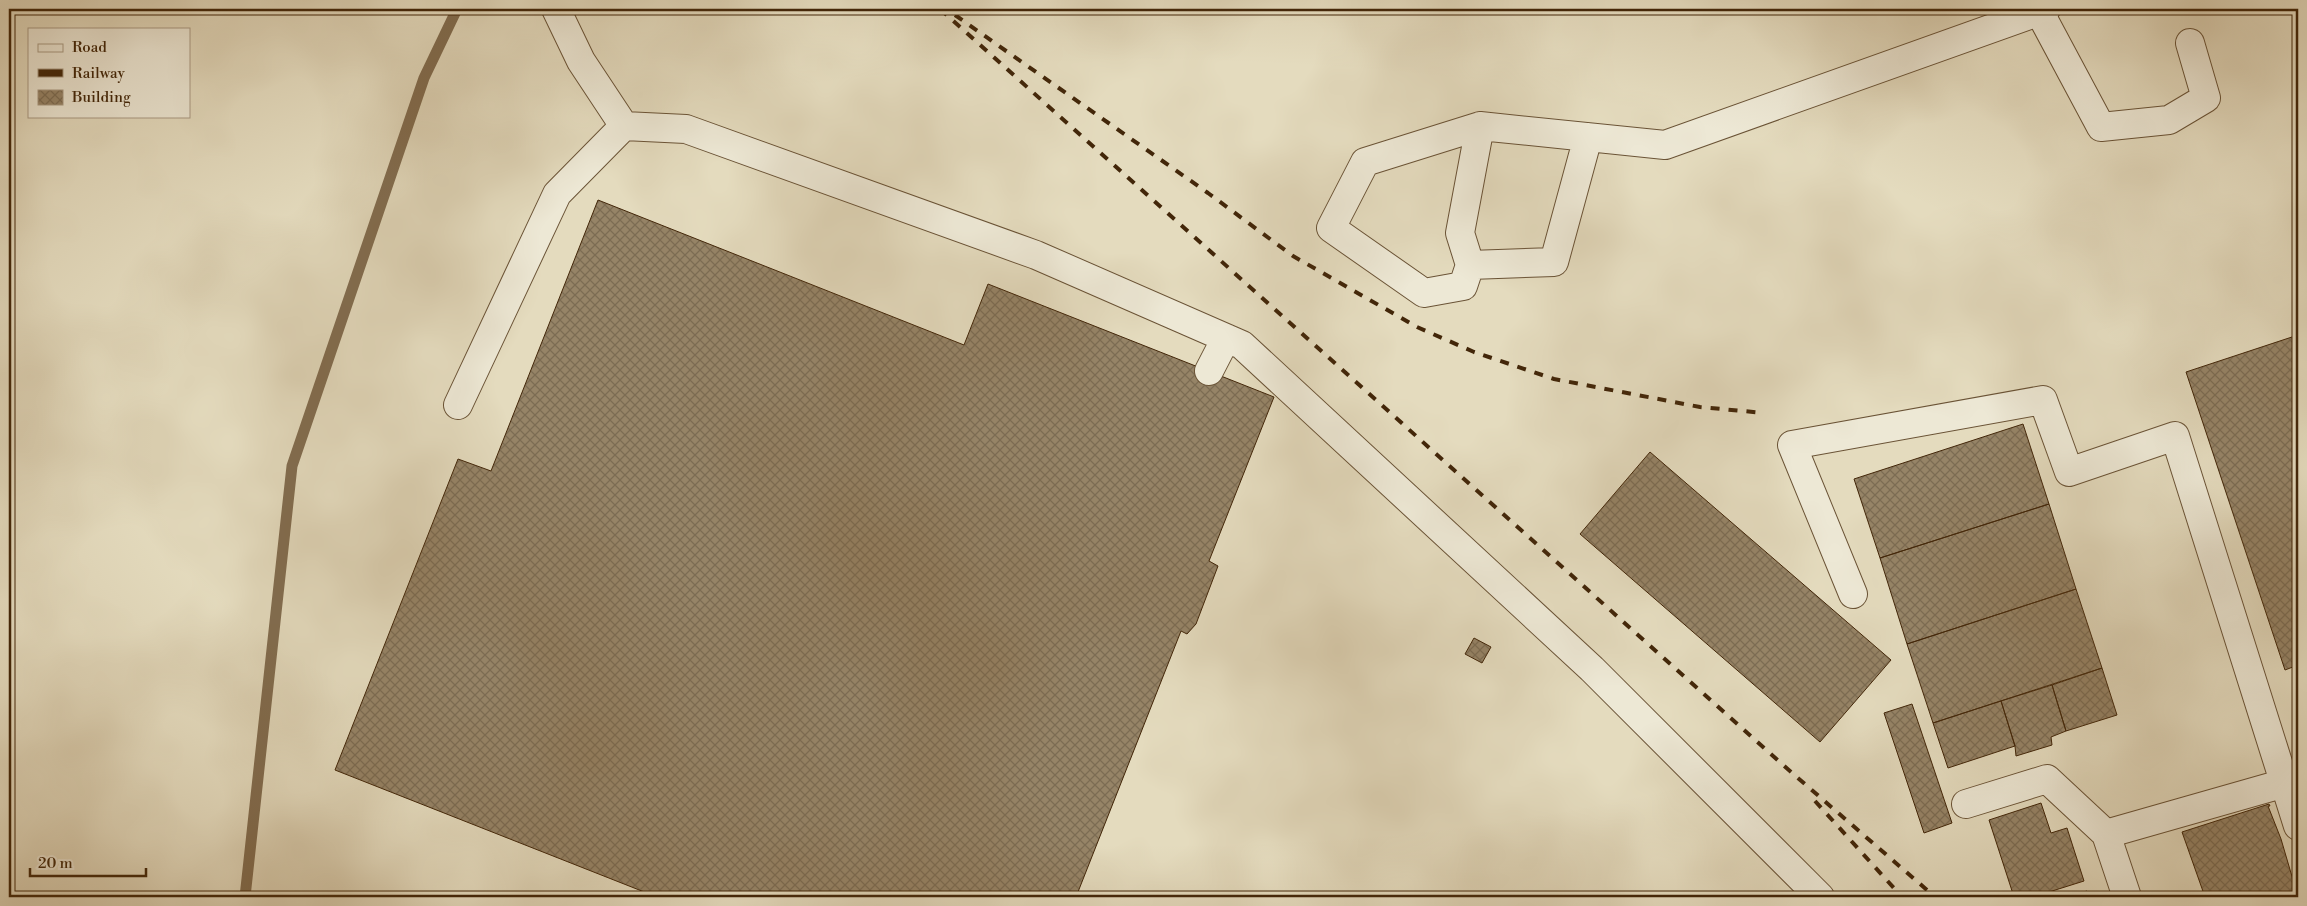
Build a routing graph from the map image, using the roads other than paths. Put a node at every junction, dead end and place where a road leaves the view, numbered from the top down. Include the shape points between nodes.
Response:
1 (556, 9) edge
2 (2042, 10) edge
3 (2190, 43) dead end
4 (624, 126) junction
5 (1480, 126) junction
6 (1588, 137) junction
7 (1470, 265) junction
8 (1226, 338) junction
9 (1209, 371) dead end
10 (458, 405) dead end
11 (1852, 594) dead end
12 (2285, 782) junction
13 (1966, 804) dead end
14 (2298, 826) edge
15 (2106, 834) junction
16 (1820, 897) edge
17 (2127, 897) edge

1 - 4 lane via 581,62
2 - 3 lane via 2101,127 2169,120 2206,98
2 - 6 lane via 1665,145
4 - 8 lane via 686,129 1036,255
4 - 10 lane via 557,194
5 - 6 lane
5 - 7 lane via 1460,233
5 - 7 lane via 1365,162 1331,228 1424,293 1462,286
6 - 7 lane via 1554,262
8 - 9 lane
8 - 16 lane via 1242,344 1592,670
11 - 12 lane via 1792,445 2043,400 2069,472 2175,436
12 - 14 lane
12 - 15 lane
13 - 15 lane via 2047,779
15 - 17 lane

